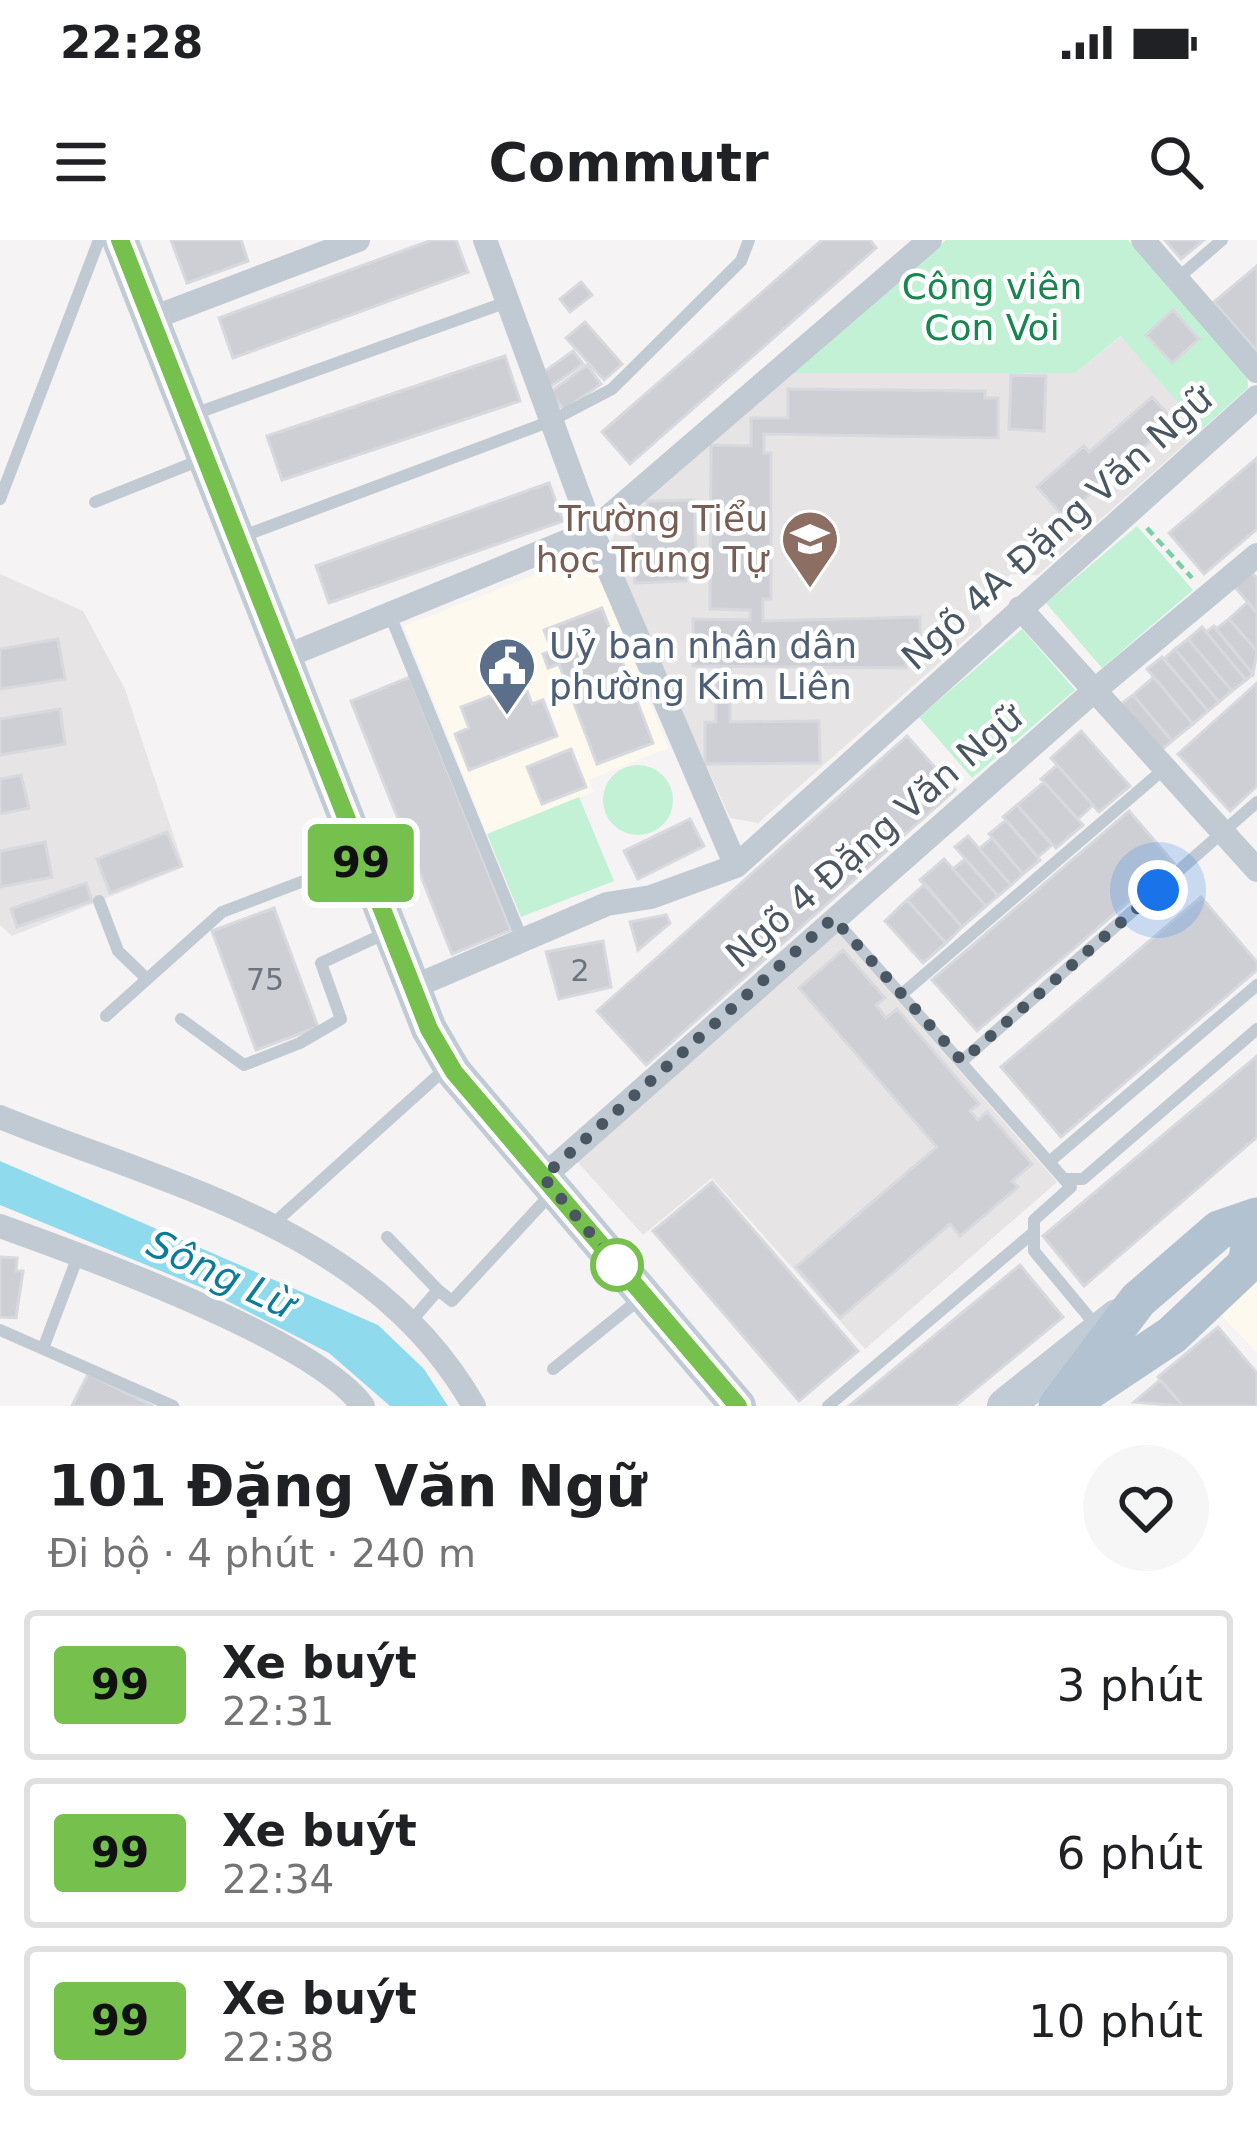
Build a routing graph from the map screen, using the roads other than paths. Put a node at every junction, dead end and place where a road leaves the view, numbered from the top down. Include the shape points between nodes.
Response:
1 (99, 240) edge
2 (120, 240) edge
3 (358, 240) edge
4 (485, 240) edge
5 (748, 240) edge
6 (930, 240) edge
7 (1143, 240) edge
8 (1222, 240) edge
9 (1178, 278) junction
10 (507, 302) junction
11 (150, 319) junction
12 (1257, 366) edge
13 (1257, 397) edge
14 (187, 416) junction
15 (551, 421) junction
16 (204, 458) junction
17 (0, 499) edge
18 (95, 502) dead end
19 (592, 531) junction
20 (237, 538) junction
21 (1257, 555) edge
22 (1020, 608) junction
23 (390, 615) junction
24 (282, 658) junction
25 (1095, 690) junction
26 (1166, 768) junction
27 (1257, 802) edge
28 (1223, 832) junction
29 (360, 860) junction
30 (736, 866) junction
31 (1257, 870) edge
32 (99, 901) dead end
33 (833, 918) junction
34 (389, 932) junction
35 (522, 939) junction
36 (146, 980) junction
37 (1257, 985) edge
38 (411, 988) junction
39 (902, 994) junction
40 (106, 1016) dead end
41 (181, 1018) dead end
42 (1257, 1028) edge
43 (962, 1061) junction
44 (450, 1065) junction
45 (0, 1117) edge
46 (1049, 1162) junction
47 (1064, 1179) junction
48 (549, 1184) junction
49 (1256, 1218) edge
50 (0, 1226) edge
51 (271, 1226) junction
52 (1034, 1232) junction
53 (387, 1237) dead end
54 (78, 1256) junction
55 (438, 1291) junction
56 (642, 1297) junction
57 (1138, 1300) junction
58 (413, 1319) junction
59 (0, 1330) edge
60 (1100, 1330) junction
61 (1172, 1335) junction
62 (44, 1346) junction
63 (553, 1370) dead end
64 (172, 1406) edge
65 (362, 1406) edge
66 (474, 1406) edge
67 (738, 1406) edge
68 (828, 1406) edge
69 (1005, 1406) edge
70 (1062, 1406) edge
71 (1102, 1406) edge

1 - 17 lane
2 - 11 street
3 - 11 street
4 - 10 street
5 - 15 lane via 741,261 612,389
6 - 19 street
7 - 9 street
8 - 9 lane
9 - 12 street
10 - 14 lane
10 - 15 street
11 - 14 street
13 - 22 street, Ngõ 4A Đặng Văn Ngữ
14 - 16 street
15 - 19 street
15 - 20 lane
16 - 18 lane
16 - 20 street
19 - 23 street
19 - 30 street
20 - 24 street
21 - 25 street, Ngõ 4 Đặng Văn Ngữ
22 - 25 street
22 - 30 street, Ngõ 4A Đặng Văn Ngữ
23 - 24 street
23 - 35 lane
24 - 29 street
25 - 26 street
25 - 33 street, Ngõ 4 Đặng Văn Ngữ
26 - 28 street
26 - 39 lane
27 - 28 lane
28 - 31 street
28 - 43 lane
29 - 34 street
29 - 36 lane via 222,912
30 - 35 street, Ngõ 4A Đặng Văn Ngữ
32 - 36 lane via 118,952
33 - 39 lane
33 - 48 street, Ngõ 4 Đặng Văn Ngữ
34 - 38 street
34 - 41 lane via 321,963 341,1019 300,1043 244,1065
35 - 38 street, Ngõ 4A Đặng Văn Ngữ
36 - 40 lane
37 - 46 lane
38 - 44 street
39 - 43 lane
42 - 47 lane via 1083,1179
43 - 46 lane
44 - 48 street
44 - 51 lane
45 - 51 street
46 - 47 lane
47 - 52 lane via 1071,1187 1034,1220
48 - 55 lane via 452,1301
48 - 56 street
49 - 57 main road via 1219,1230
49 - 61 main road via 1247,1264
50 - 54 street
51 - 58 street
52 - 60 lane via 1034,1251
52 - 68 lane
53 - 55 lane
54 - 62 lane
54 - 65 street via 214,1311 336,1378
55 - 58 lane
56 - 63 lane
56 - 67 street
57 - 60 street
57 - 70 main road
58 - 66 street
59 - 62 lane
60 - 69 street
61 - 70 main road
61 - 71 street
62 - 64 lane

